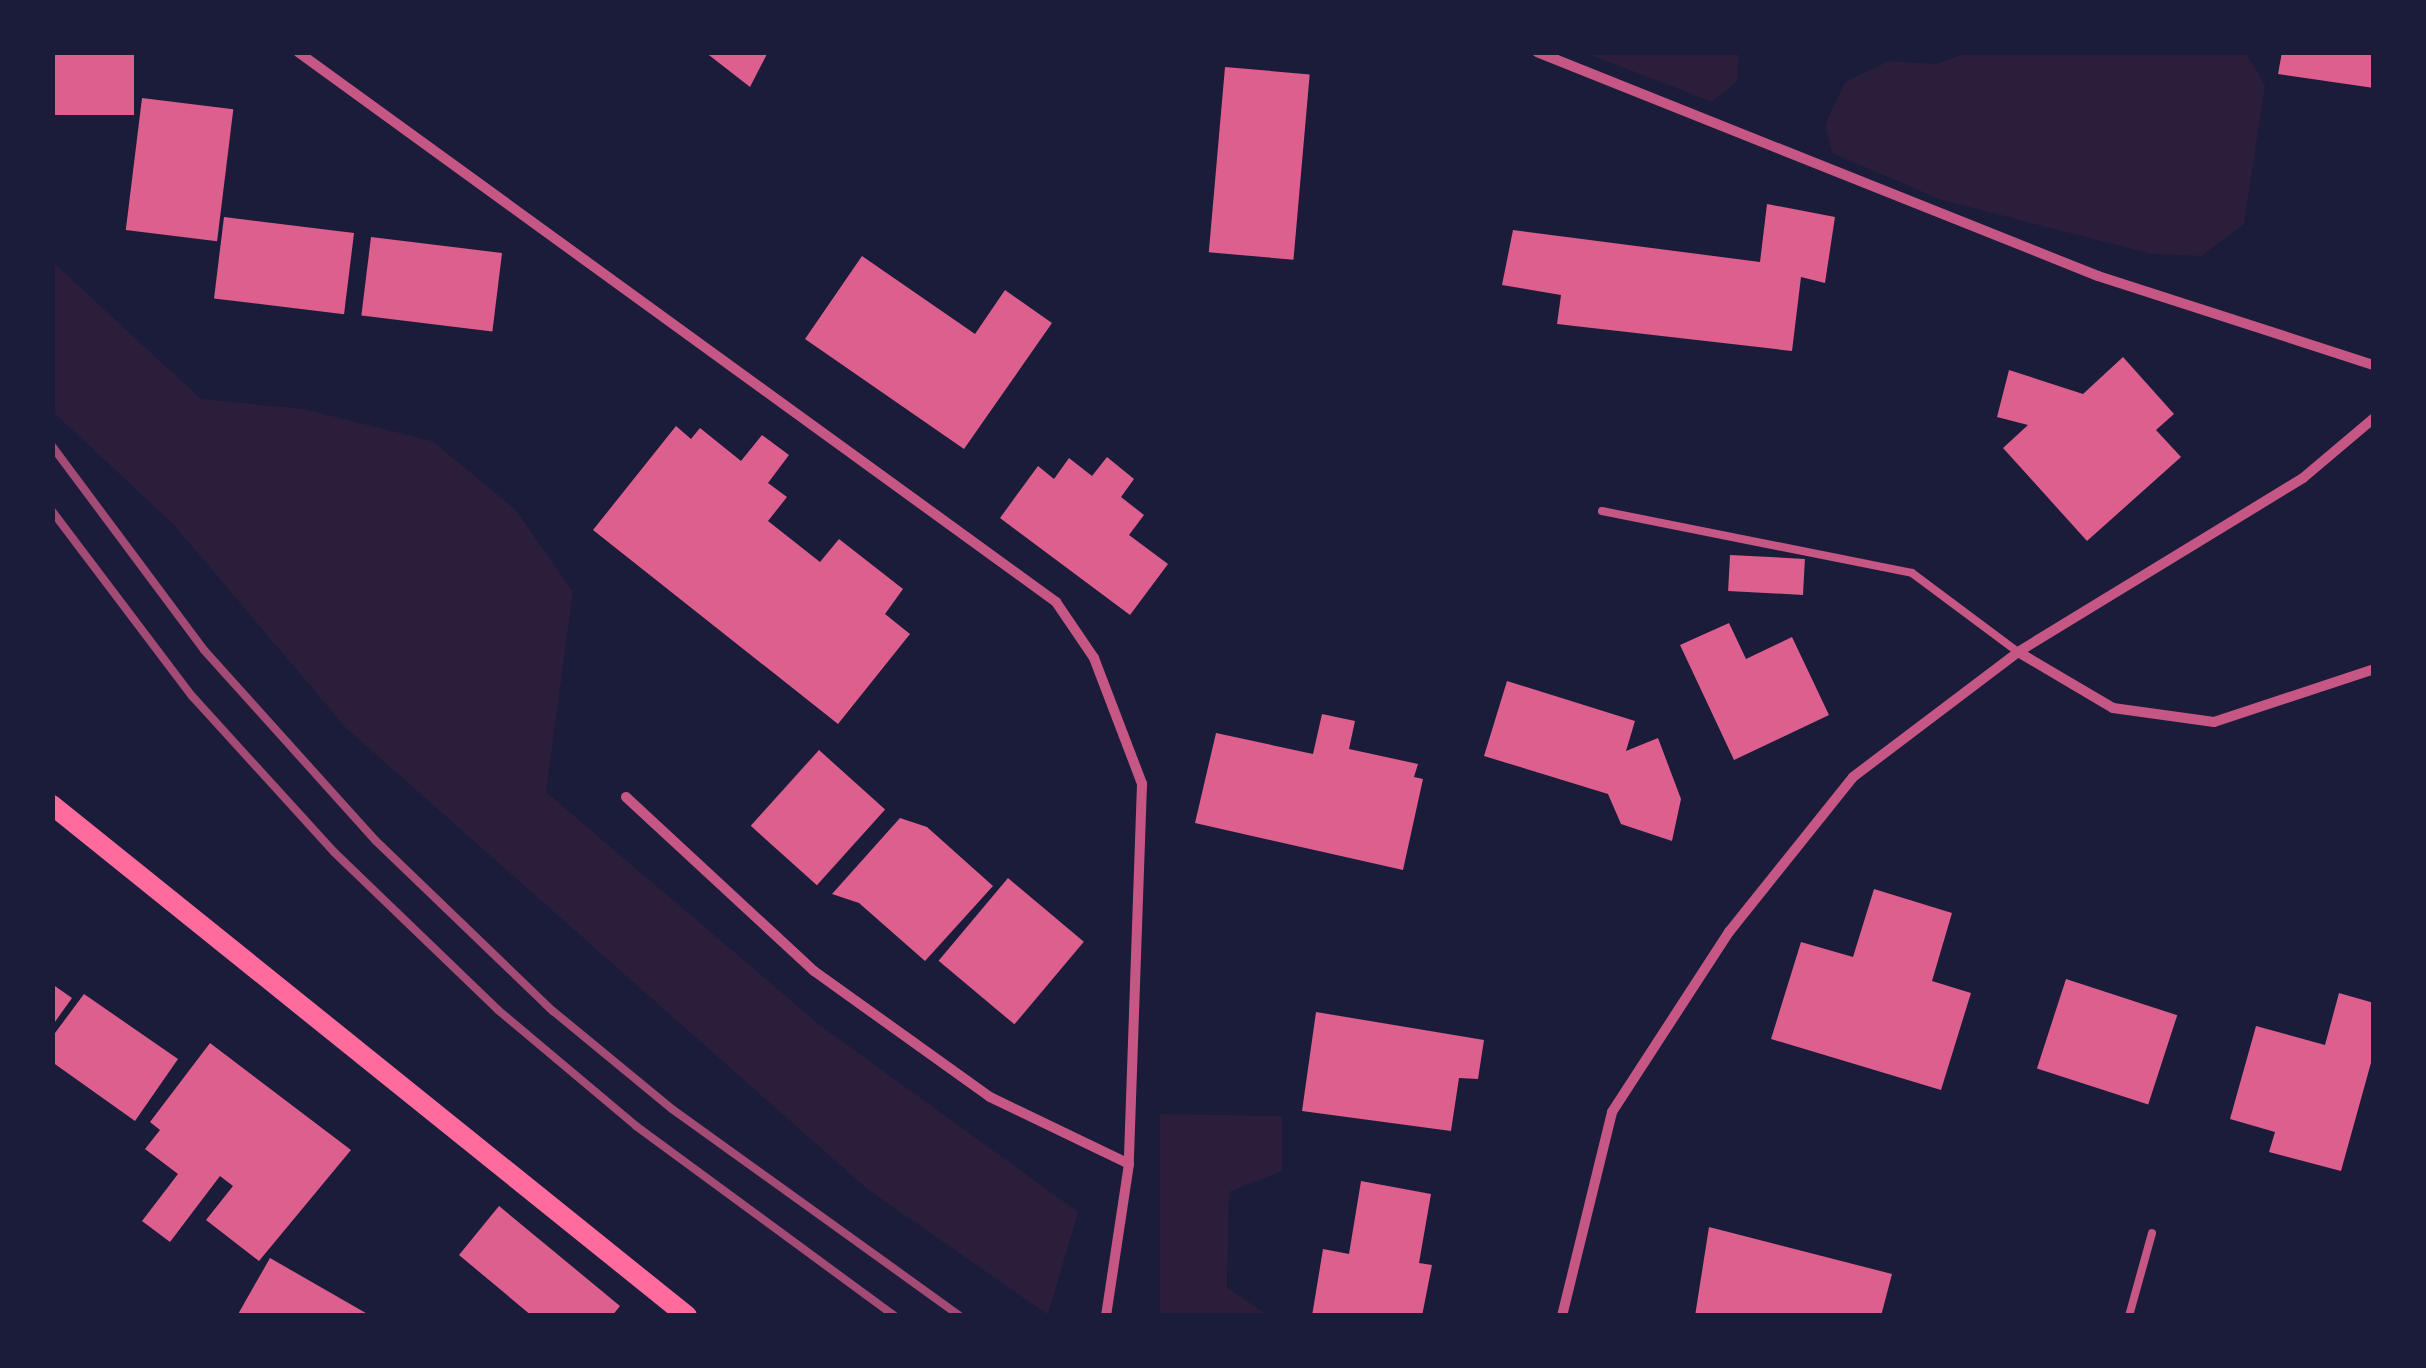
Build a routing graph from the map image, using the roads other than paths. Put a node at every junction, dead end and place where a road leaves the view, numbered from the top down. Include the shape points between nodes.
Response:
1 (298, 52) edge
2 (1537, 52) edge
3 (2374, 365) edge
4 (2374, 418) edge
5 (1602, 511) dead end
6 (2018, 652) junction
7 (2374, 669) edge
8 (626, 797) dead end
9 (52, 805) edge
10 (1129, 1164) junction
11 (2152, 1233) dead end
12 (687, 1316) edge
13 (1106, 1316) edge
14 (1562, 1316) edge
15 (2129, 1316) edge

1 - 10 street via 1056,602 1094,658 1142,784
2 - 3 street via 2098,276
4 - 6 street via 2303,478
5 - 6 lane via 1912,573
6 - 7 street via 2113,708 2214,722
6 - 14 street via 1852,777 1729,932 1612,1112
8 - 10 street via 814,970 990,1096
9 - 12 main road
10 - 13 street
11 - 15 lane

